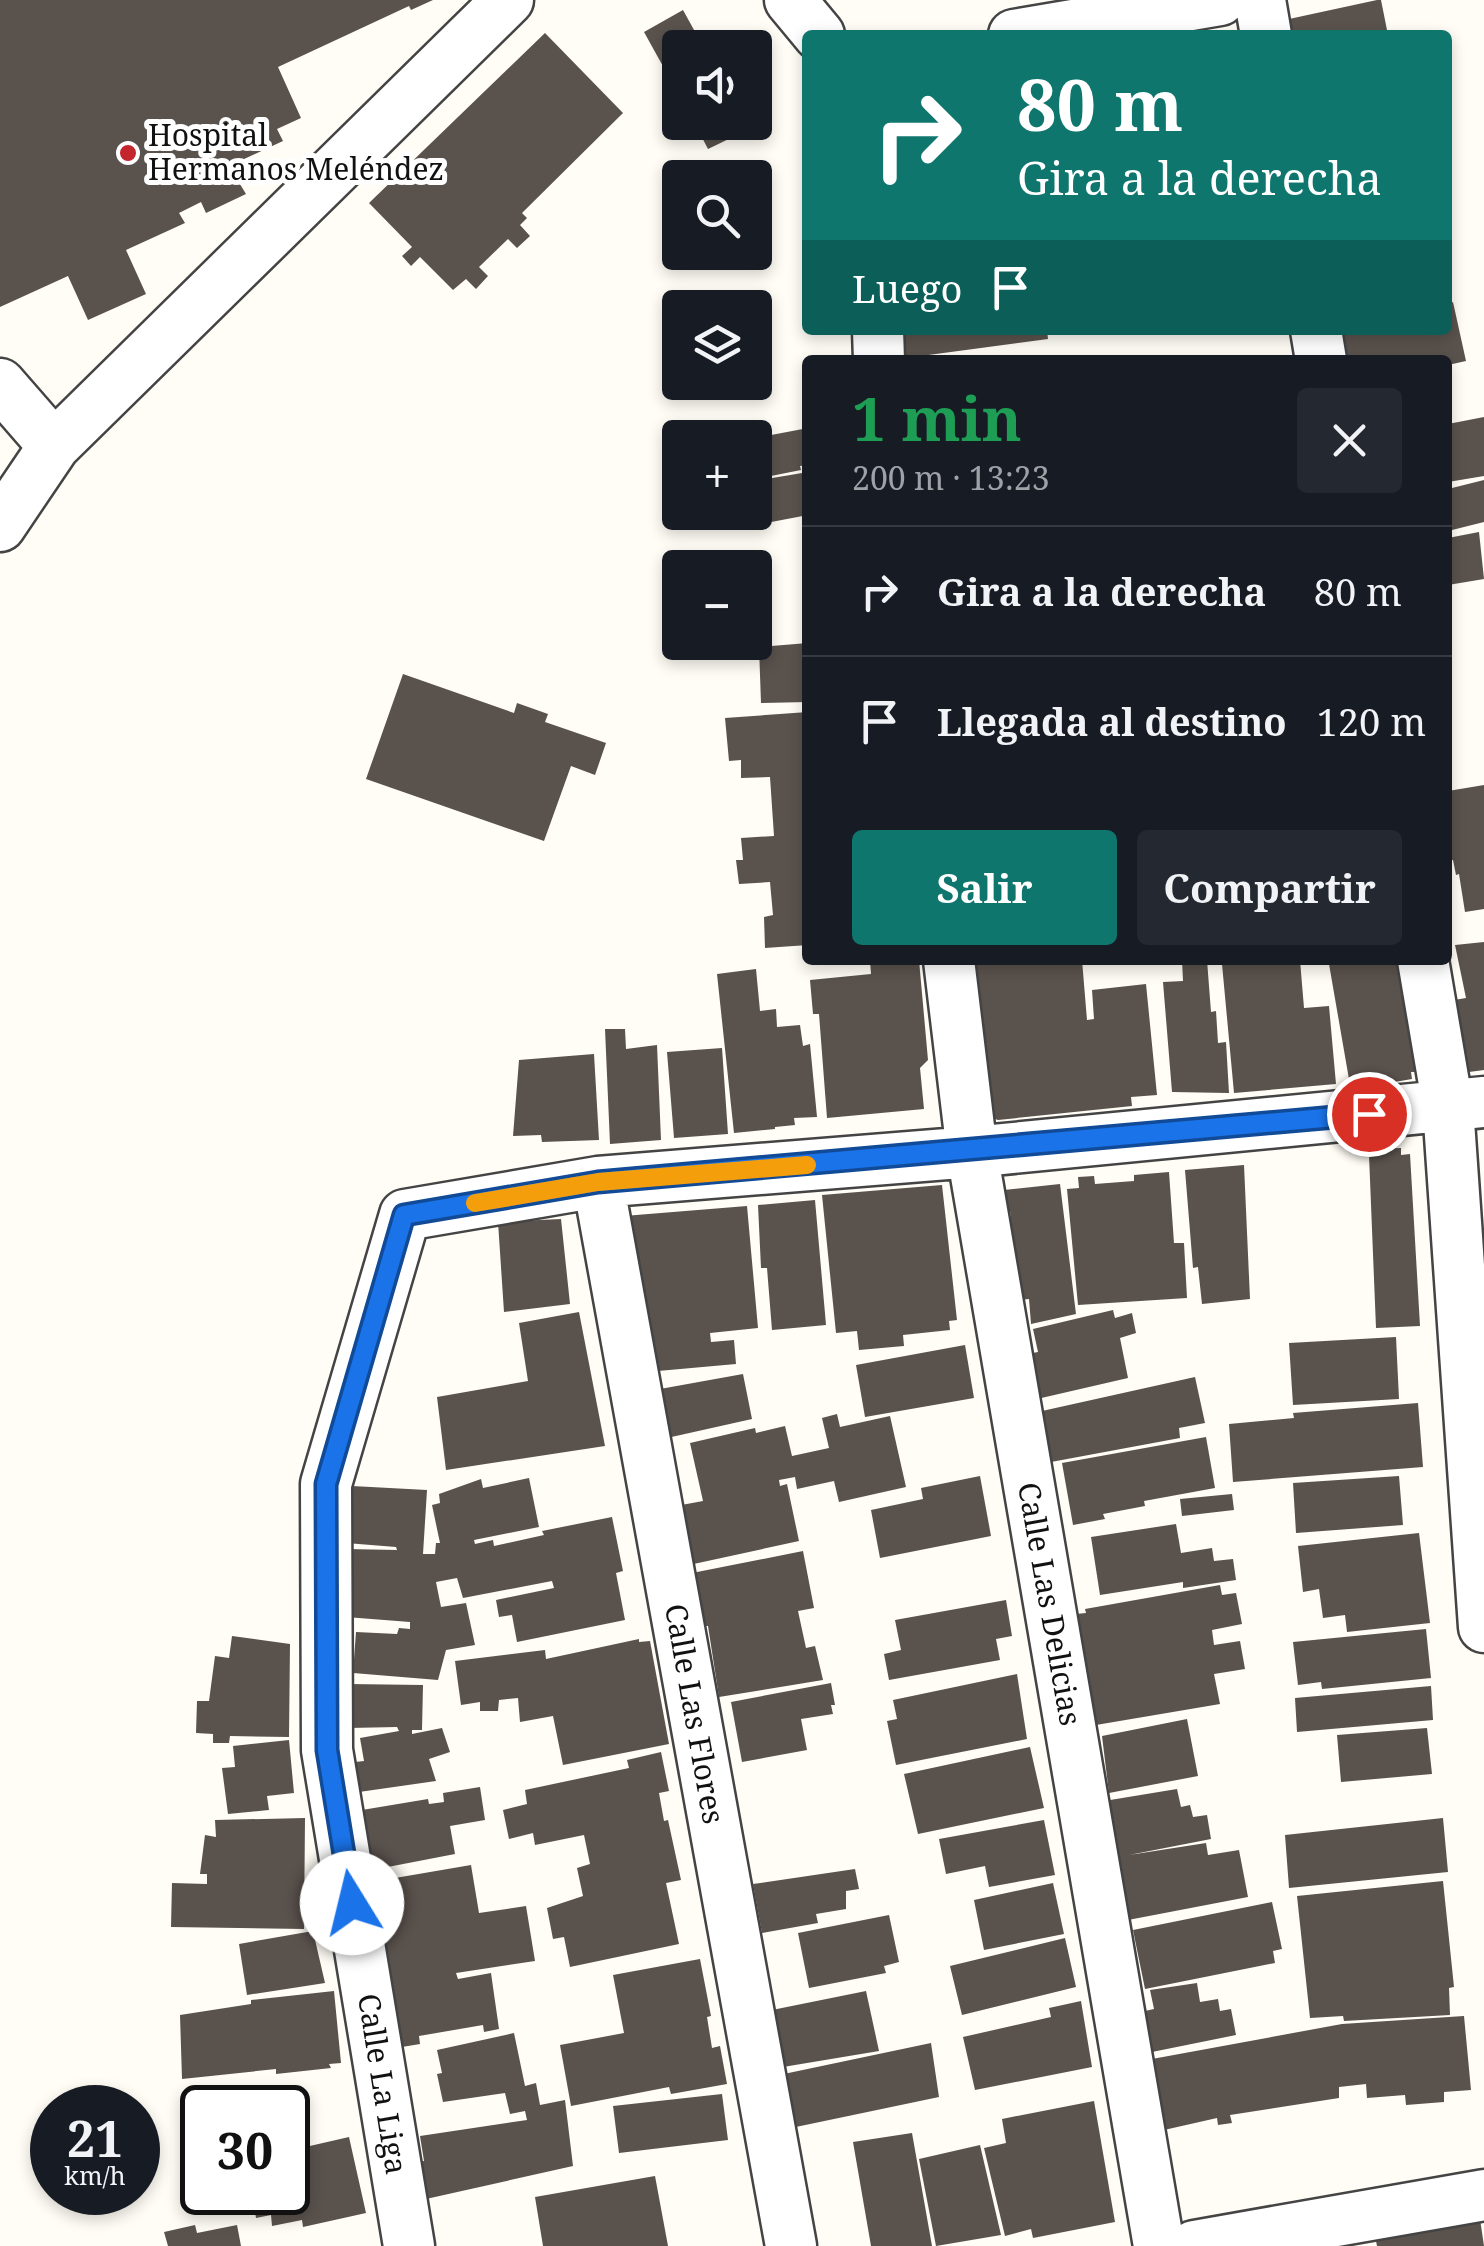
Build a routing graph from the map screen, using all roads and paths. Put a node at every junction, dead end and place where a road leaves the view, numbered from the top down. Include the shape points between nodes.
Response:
1 (508, 0) edge
2 (790, 0) edge
3 (1220, 0) edge
4 (1260, 0) edge
5 (815, 30) edge
6 (1043, 30) edge
7 (1265, 30) edge
8 (0, 384) edge
9 (54, 446) junction
10 (0, 526) edge
11 (951, 965) edge
12 (1424, 965) edge
13 (1466, 1104) edge
14 (972, 1152) junction
15 (598, 1182) junction
16 (1484, 1627) edge
17 (1484, 2194) edge
18 (409, 2246) edge
19 (791, 2246) edge
20 (1159, 2246) edge
21 (1194, 2246) edge

1 - 9 street
2 - 5 street
3 - 6 street
4 - 7 street
8 - 9 street
9 - 10 street
11 - 14 street, Calle Las Delicias
12 - 13 street
13 - 14 street
13 - 16 street
14 - 15 street
14 - 20 street, Calle Las Delicias
15 - 18 street, Calle La Liga via 404,1215 326,1484 330,1769
15 - 19 street, Calle Las Flores
17 - 21 street

